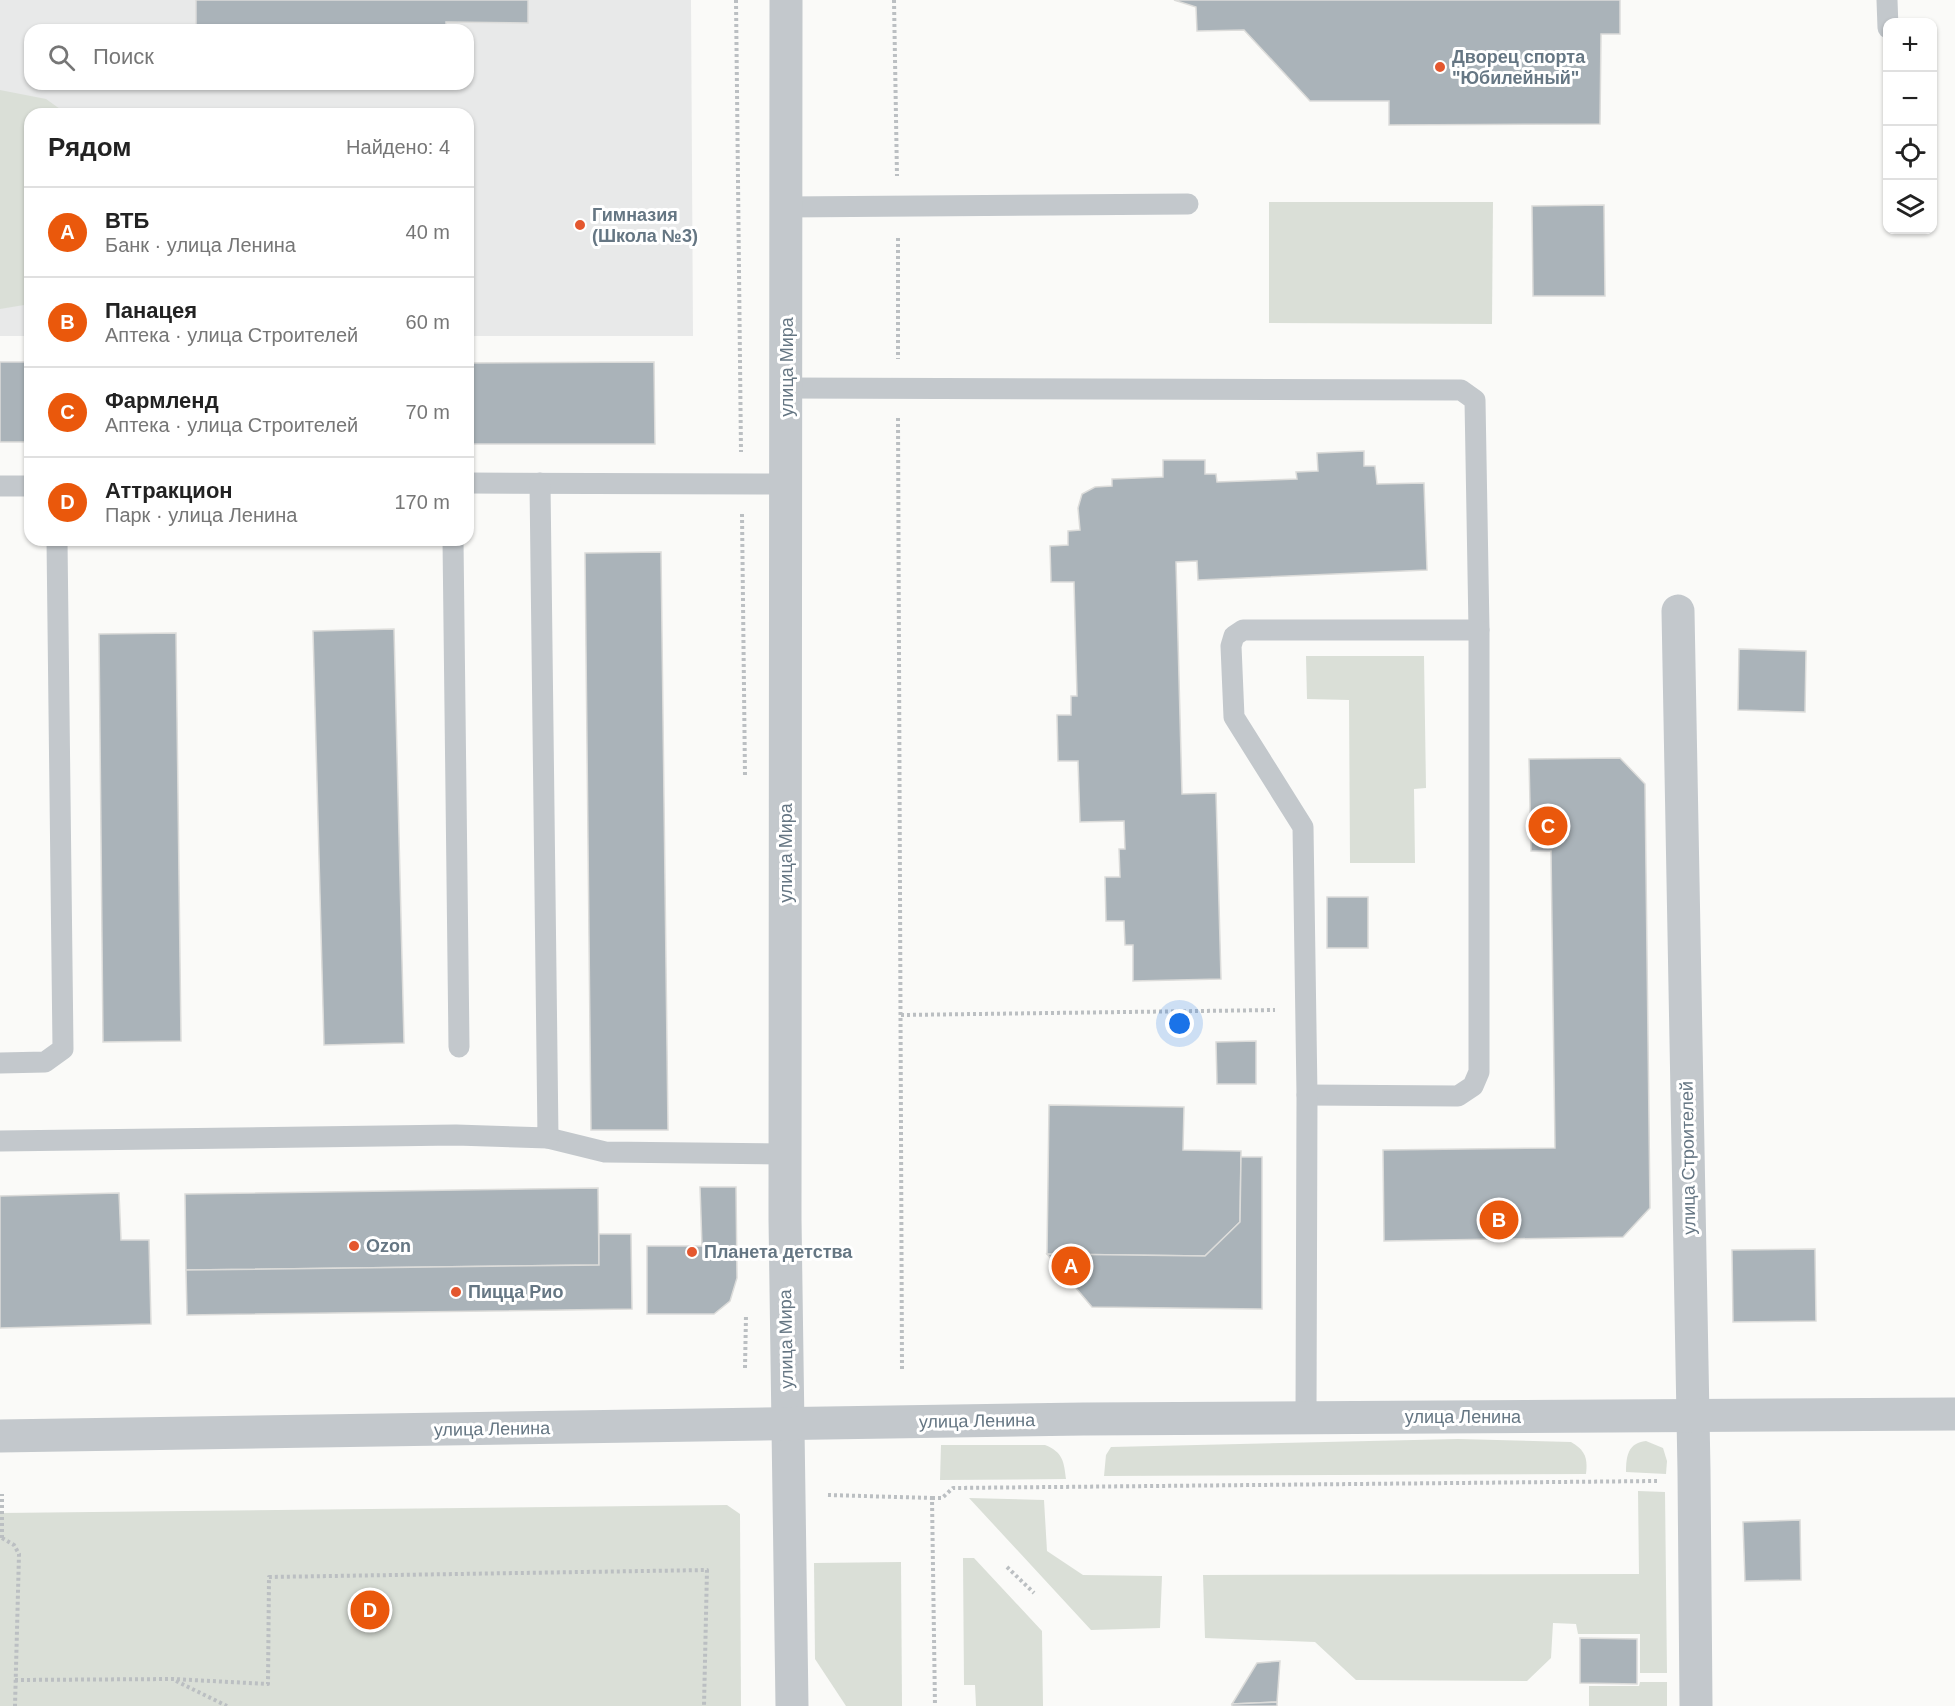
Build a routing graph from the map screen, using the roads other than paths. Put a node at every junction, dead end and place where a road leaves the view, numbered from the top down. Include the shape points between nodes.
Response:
1 (786, 0) edge
2 (1887, 0) edge
3 (1887, 18) edge
4 (1188, 204) dead end
5 (786, 207) junction
6 (787, 388) junction
7 (474, 483) edge
8 (540, 483) junction
9 (786, 483) junction
10 (0, 486) edge
11 (24, 486) edge
12 (57, 546) edge
13 (453, 546) edge
14 (1678, 611) dead end
15 (1479, 630) junction
16 (459, 1047) dead end
17 (0, 1063) edge
18 (1307, 1095) junction
19 (548, 1138) junction
20 (0, 1141) edge
21 (786, 1154) junction
22 (1955, 1414) edge
23 (1693, 1416) junction
24 (1306, 1418) junction
25 (787, 1423) junction
26 (0, 1436) edge
27 (792, 1706) edge
28 (1696, 1706) edge

1 - 5 street, улица Мира
2 - 3 lane
4 - 5 lane
5 - 6 street, улица Мира
6 - 9 street, улица Мира
6 - 15 lane via 1461,390 1475,400
7 - 8 lane
8 - 9 lane
8 - 19 lane
9 - 21 street, улица Мира
10 - 11 lane
12 - 17 lane via 63,1049 45,1062
13 - 16 lane
14 - 23 street, улица Строителей
15 - 18 lane via 1479,1072 1473,1086 1458,1096
15 - 18 lane via 1243,630 1234,636 1234,717 1303,827
18 - 24 lane
19 - 20 lane via 456,1135
19 - 21 lane via 605,1152
21 - 25 street, улица Мира
22 - 23 street, улица Ленина
23 - 24 street, улица Ленина
23 - 28 street, улица Строителей
24 - 25 street, улица Ленина
25 - 26 street, улица Ленина
25 - 27 street, улица Мира

